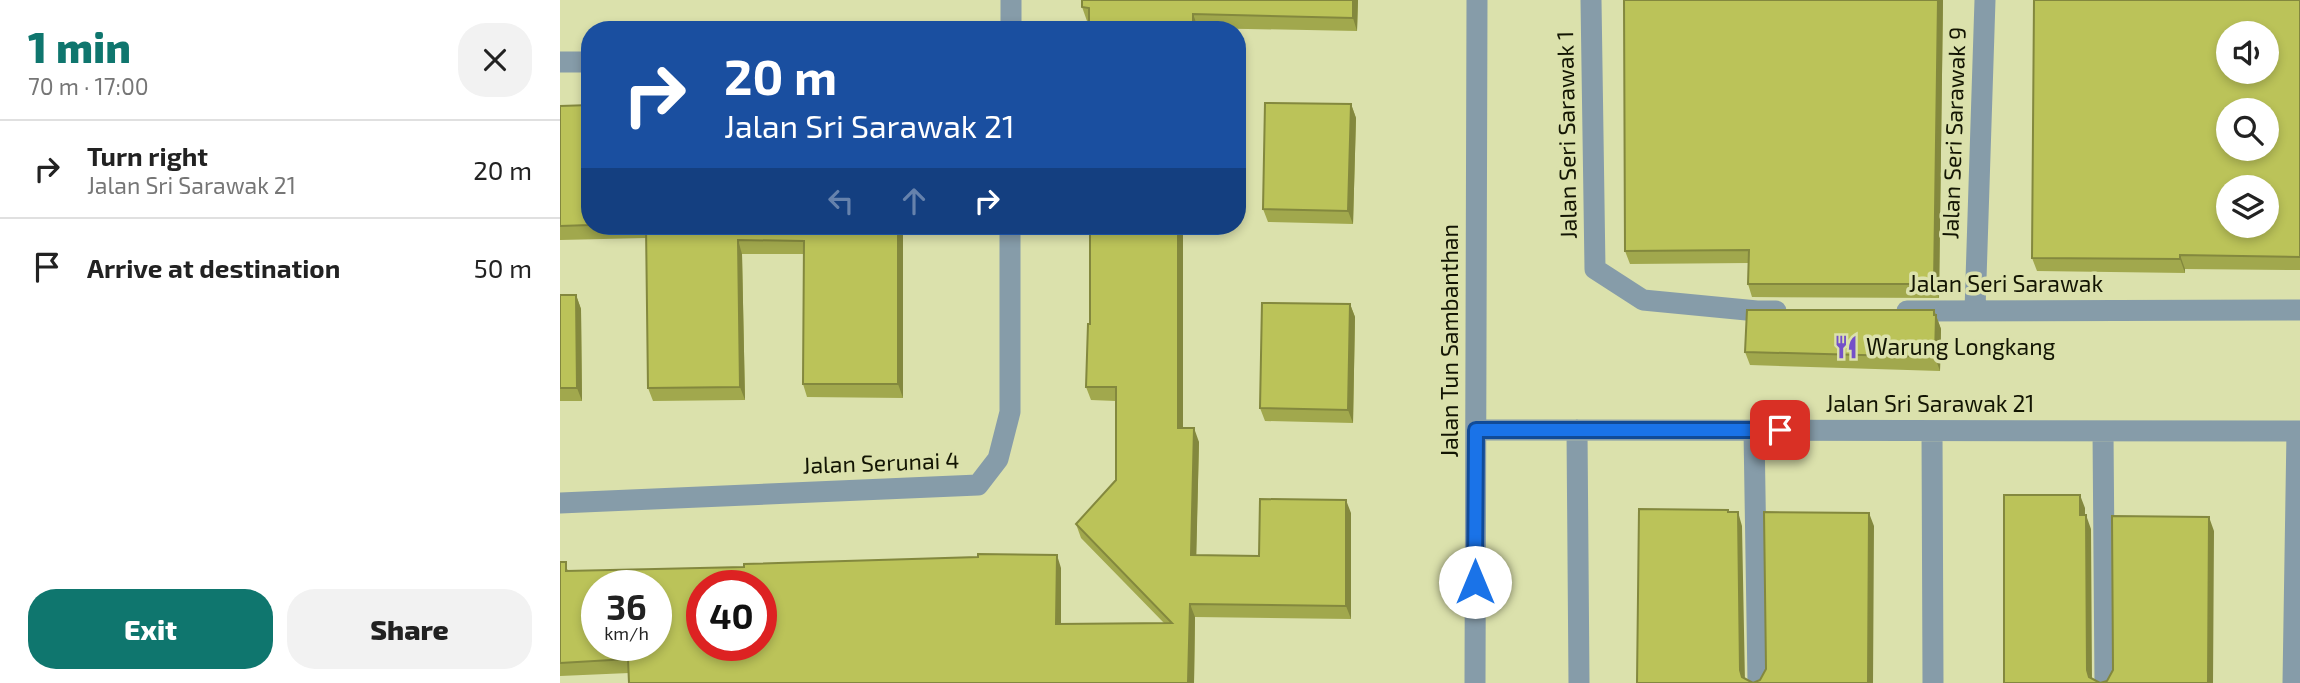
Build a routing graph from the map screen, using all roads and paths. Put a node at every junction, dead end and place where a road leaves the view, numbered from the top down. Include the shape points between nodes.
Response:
1 (1010, 0) edge
2 (1477, 0) edge
3 (1591, 0) edge
4 (1985, 0) edge
5 (1011, 21) edge
6 (560, 62) edge
7 (581, 62) edge
8 (1010, 235) edge
9 (1975, 310) junction
10 (2300, 310) edge
11 (1798, 311) edge
12 (1880, 311) edge
13 (1476, 430) junction
14 (1577, 430) junction
15 (1754, 430) junction
16 (1932, 431) junction
17 (2103, 431) junction
18 (2299, 431) edge
19 (560, 503) edge
20 (2298, 523) edge
21 (1475, 683) edge
22 (1579, 683) edge
23 (1758, 683) edge
24 (1933, 683) edge
25 (2105, 683) edge
26 (2293, 683) edge

1 - 5 street
2 - 13 street, Jalan Tun Sambanthan
3 - 11 street, Jalan Seri Sarawak 1 via 1595,269 1643,300
4 - 9 street, Jalan Seri Sarawak 9
6 - 7 street
8 - 19 street, Jalan Serunai 4 via 1010,412 998,459 978,485
9 - 10 street, Jalan Seri Sarawak
9 - 12 street, Jalan Seri Sarawak
13 - 14 street, Jalan Sri Sarawak 21
13 - 21 street, Jalan Tun Sambanthan
14 - 15 street, Jalan Sri Sarawak 21
14 - 22 street
15 - 16 street, Jalan Sri Sarawak 21
15 - 23 street
16 - 17 street, Jalan Sri Sarawak 21
16 - 24 street
17 - 18 street, Jalan Sri Sarawak 21
17 - 25 street
18 - 20 street
20 - 26 street

